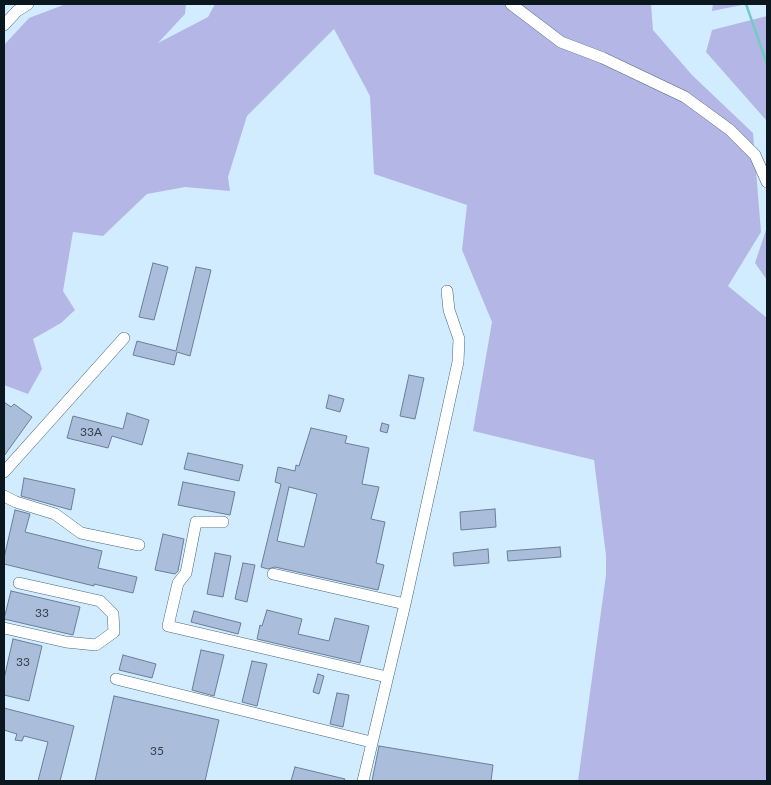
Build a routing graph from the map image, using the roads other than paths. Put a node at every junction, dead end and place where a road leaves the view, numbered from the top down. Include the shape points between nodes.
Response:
1 (28, 4) edge
2 (511, 4) edge
3 (4, 25) edge
4 (767, 182) edge
5 (447, 292) dead end
6 (124, 338) dead end
7 (4, 472) edge
8 (4, 496) edge
9 (223, 522) dead end
10 (138, 545) dead end
11 (273, 574) dead end
12 (19, 583) dead end
13 (405, 604) junction
14 (4, 628) edge
15 (387, 676) junction
16 (116, 679) dead end
17 (371, 742) junction
18 (363, 781) edge

1 - 3 street
2 - 4 street via 561,42 685,97 730,130 755,155
5 - 13 street via 449,310 459,339 458,362
6 - 7 street
8 - 10 street via 55,514 80,533
9 - 15 street via 196,522 186,573 178,584 168,626
11 - 13 street
12 - 14 street via 100,601 113,614 114,632 96,645 66,642
13 - 15 street
15 - 17 street
16 - 17 street
17 - 18 street

